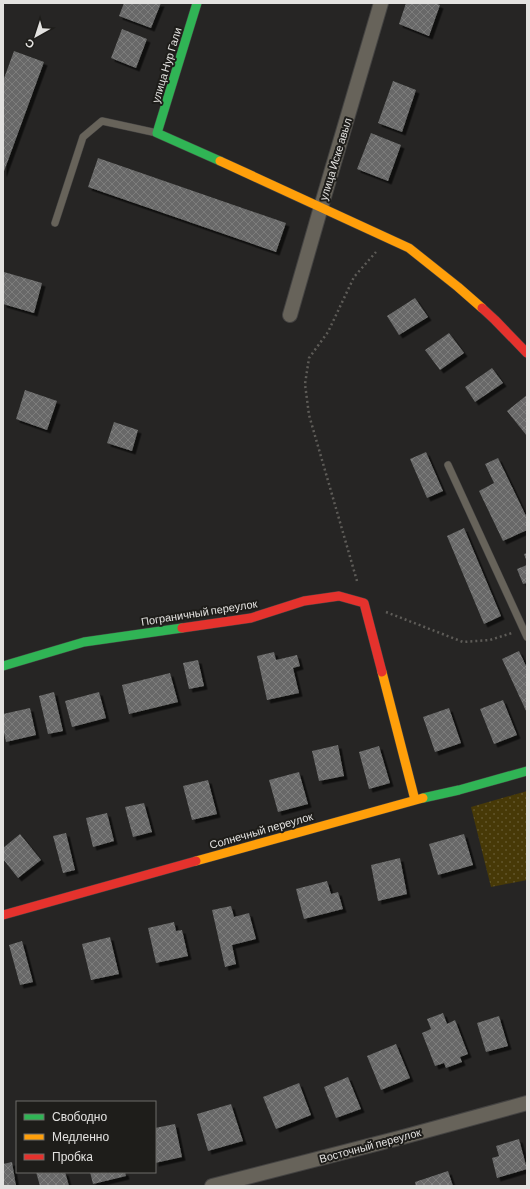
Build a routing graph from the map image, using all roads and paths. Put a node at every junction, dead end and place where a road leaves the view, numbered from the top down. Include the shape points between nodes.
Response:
1 (197, 3) edge
2 (382, 3) edge
3 (157, 133) junction
4 (321, 207) junction
5 (56, 223) dead end
6 (389, 239) junction
7 (290, 315) dead end
8 (527, 353) edge
9 (448, 465) dead end
10 (364, 603) junction
11 (525, 633) edge
12 (3, 666) edge
13 (527, 771) edge
14 (415, 800) junction
15 (3, 915) edge
16 (527, 1103) edge
17 (212, 1186) edge

1 - 3 street, улица Нур Гали
2 - 4 street, улица Иске авыл
3 - 4 street
3 - 5 lane via 102,121 83,137
4 - 6 street
4 - 7 street, улица Иске авыл
6 - 8 street via 409,248 458,287
6 - 10 path via 354,277 328,332 309,358 305,384 309,415
9 - 11 lane
10 - 11 path via 464,642
10 - 12 street, Пограничный переулок via 339,596 304,601 251,618 84,642
10 - 14 street
13 - 14 street, Солнечный переулок
14 - 15 street, Солнечный переулок
16 - 17 street, Восточный переулок

